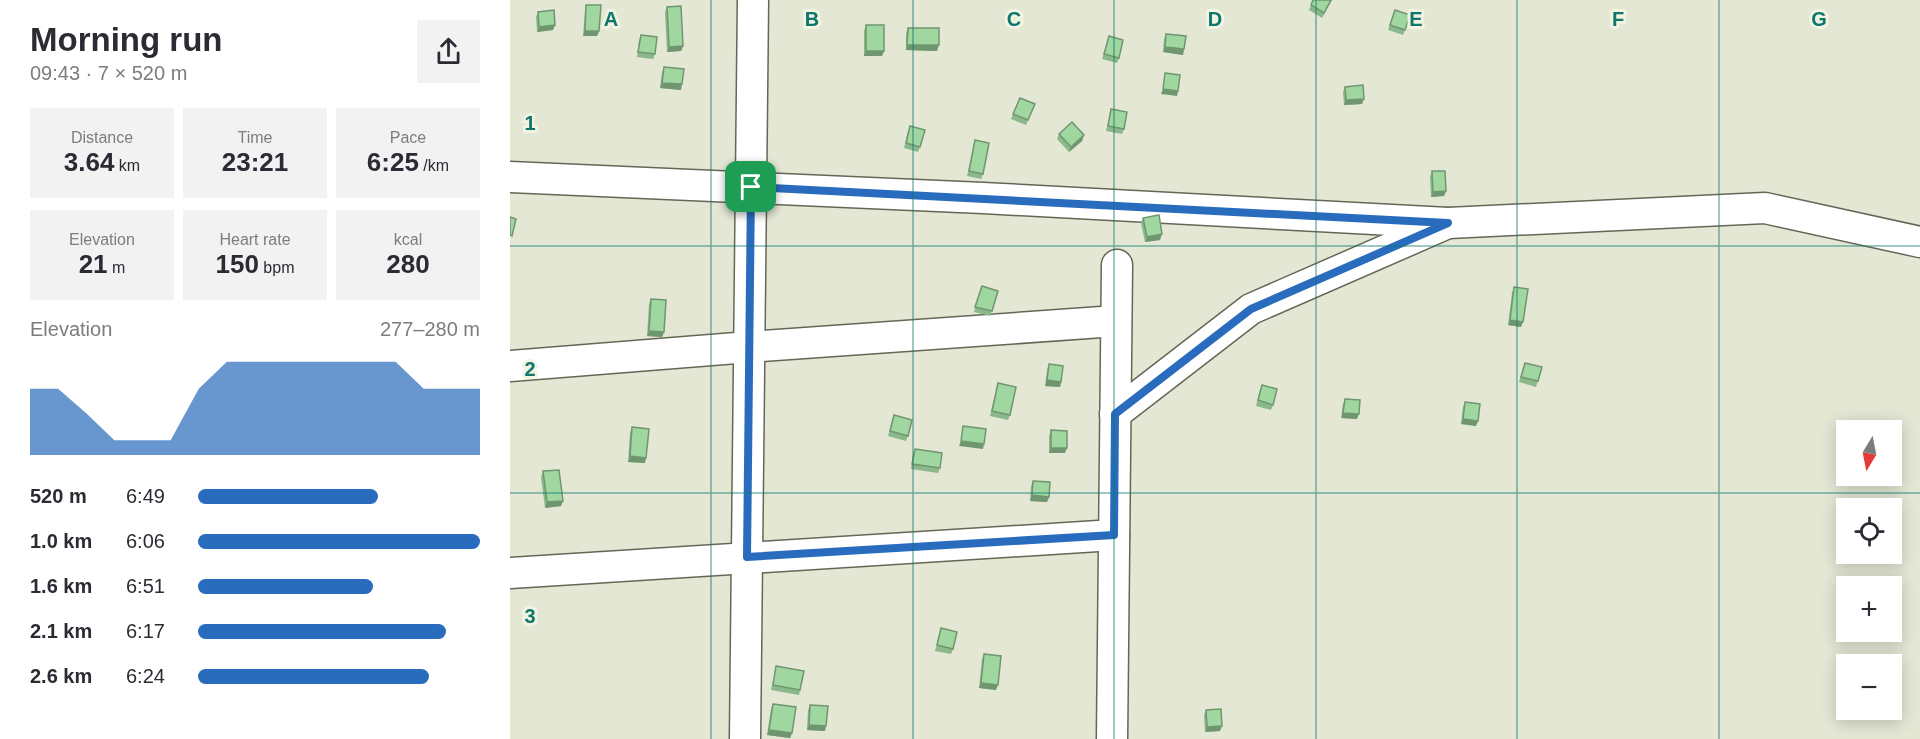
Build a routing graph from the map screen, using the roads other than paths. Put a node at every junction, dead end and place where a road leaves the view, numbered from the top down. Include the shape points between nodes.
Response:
1 (753, 0) edge
2 (510, 177) edge
3 (751, 187) junction
4 (1448, 223) junction
5 (1920, 242) edge
6 (1117, 265) dead end
7 (1116, 321) junction
8 (749, 346) junction
9 (510, 366) edge
10 (1115, 414) junction
11 (1114, 535) junction
12 (747, 557) junction
13 (510, 573) edge
14 (746, 739) edge
15 (1112, 739) edge

1 - 3 street
2 - 3 street
3 - 4 street
3 - 8 street
4 - 5 street via 1765,208
4 - 10 street via 1251,309
6 - 7 street
7 - 8 street
7 - 10 street
8 - 9 street
8 - 12 street
10 - 11 street
11 - 12 street
11 - 15 street
12 - 13 street
12 - 14 street

